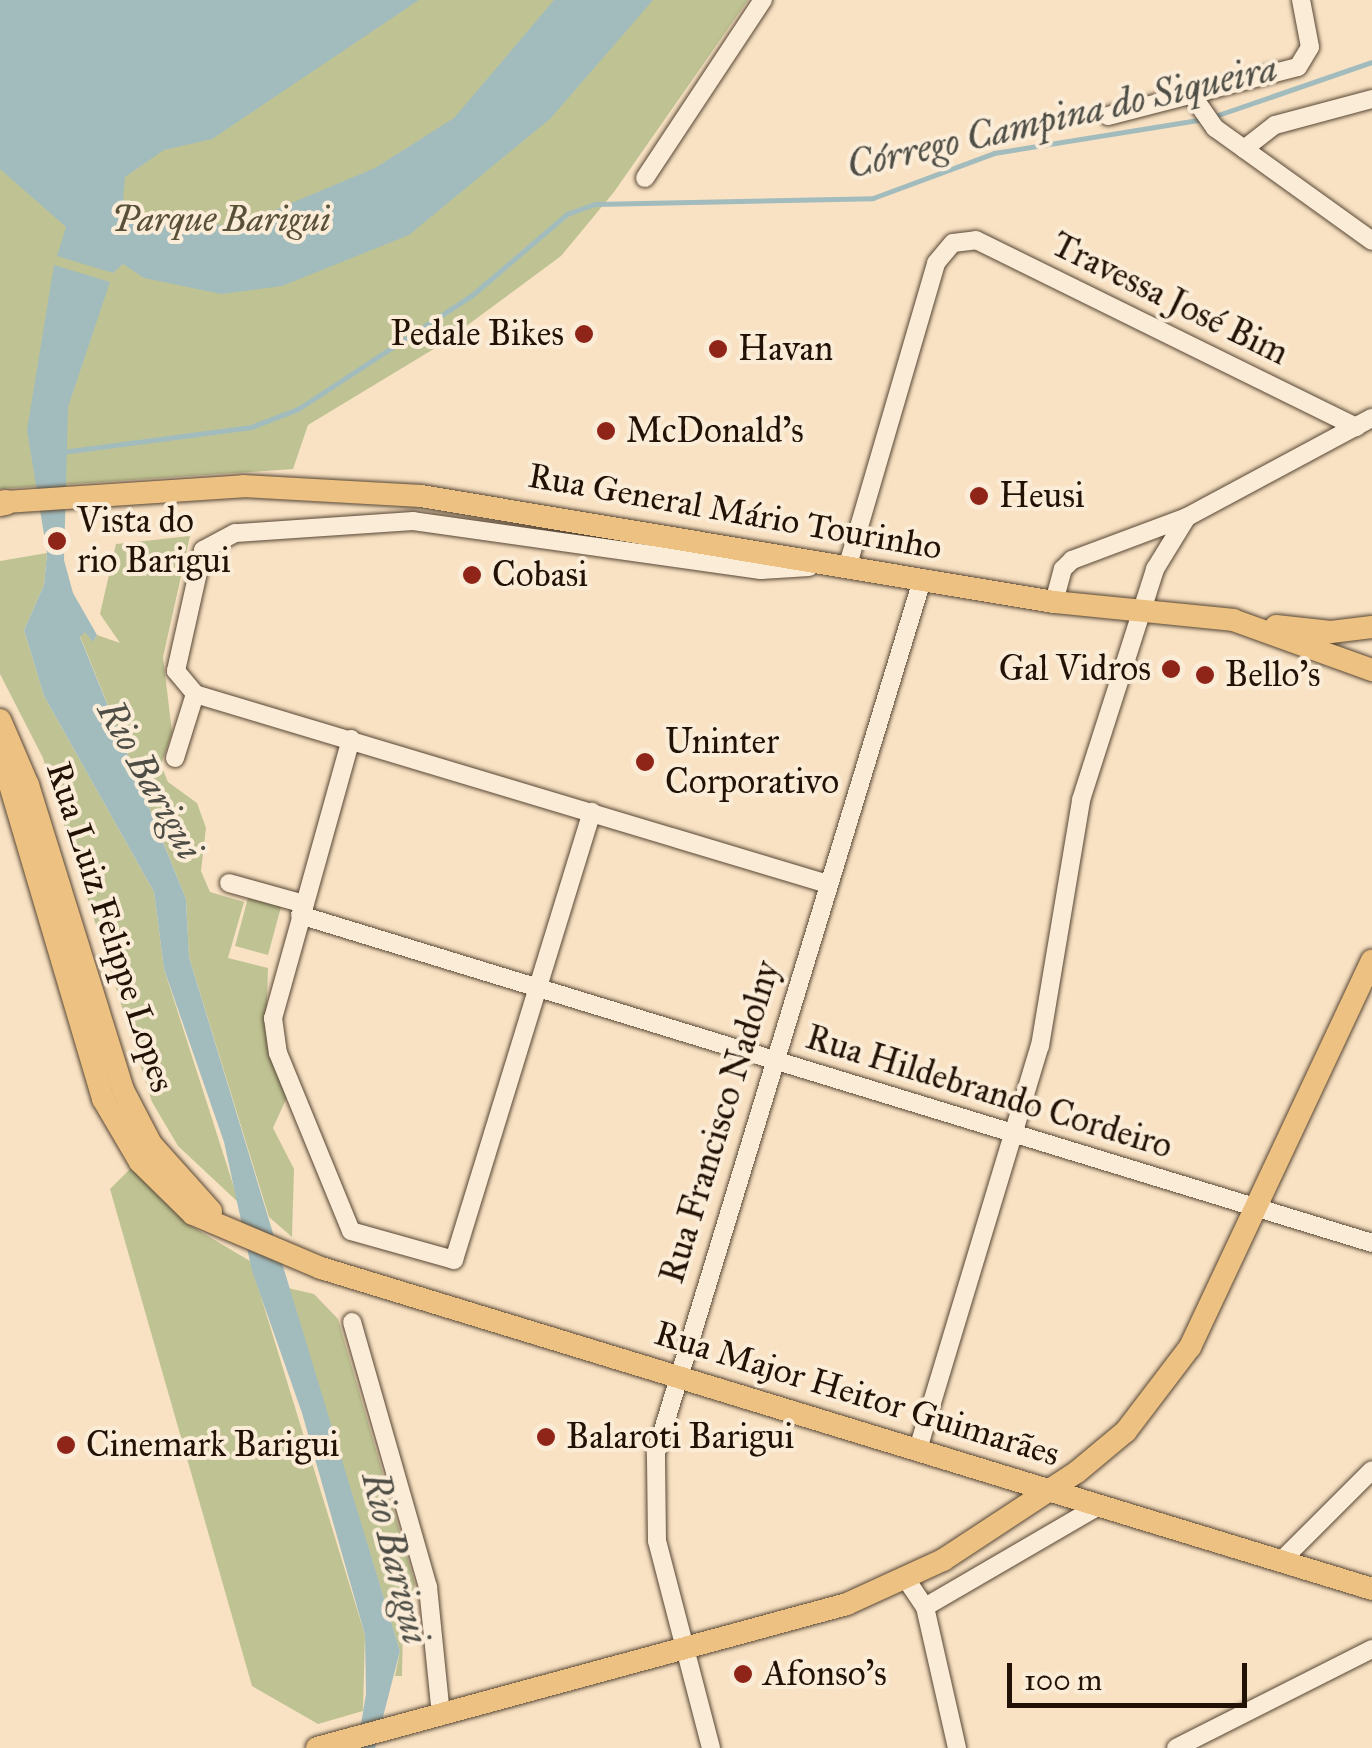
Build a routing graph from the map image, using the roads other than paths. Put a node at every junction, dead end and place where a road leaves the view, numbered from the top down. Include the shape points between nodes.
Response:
1 (762, 0) edge
2 (1301, 0) edge
3 (1372, 99) edge
4 (1198, 103) junction
5 (1108, 116) dead end
6 (1244, 149) junction
7 (645, 178) dead end
8 (1372, 241) edge
9 (1364, 422) edge
10 (2, 502) edge
11 (1187, 517) junction
12 (838, 566) junction
13 (922, 580) junction
14 (1054, 602) junction
15 (1141, 611) junction
16 (1233, 620) junction
17 (1372, 627) edge
18 (1331, 632) junction
19 (1372, 656) edge
20 (1372, 670) edge
21 (196, 694) junction
22 (0, 720) edge
23 (351, 739) junction
24 (0, 751) edge
25 (176, 758) dead end
26 (592, 812) junction
27 (230, 882) dead end
28 (828, 884) junction
29 (302, 910) junction
30 (1372, 961) edge
31 (538, 988) junction
32 (1363, 995) edge
33 (774, 1060) junction
34 (1014, 1133) junction
35 (1257, 1207) junction
36 (243, 1238) junction
37 (1372, 1242) edge
38 (352, 1322) dead end
39 (676, 1376) junction
40 (918, 1450) junction
41 (1372, 1470) edge
42 (1052, 1490) junction
43 (1100, 1505) junction
44 (1289, 1562) junction
45 (906, 1579) junction
46 (1366, 1586) edge
47 (925, 1607) junction
48 (684, 1649) junction
49 (1372, 1649) edge
50 (442, 1714) junction
51 (319, 1747) edge
52 (711, 1748) edge
53 (957, 1748) edge
54 (1176, 1748) edge

1 - 7 street
2 - 4 street via 1310,39 1306,60
3 - 6 street via 1275,125
4 - 5 street
4 - 6 street via 1215,128
6 - 8 street
9 - 11 street
9 - 12 street, Travessa José Bim via 976,240 952,243 936,264
10 - 12 main road, Rua General Mário Tourinho via 243,486 403,494
11 - 14 street via 1072,560 1062,569
11 - 15 street via 1163,553
12 - 13 main road, Rua General Mário Tourinho
12 - 21 street via 762,570 414,522 236,533 203,550 176,662 180,682
13 - 14 main road, Rua General Mário Tourinho
13 - 28 street, Rua Francisco Nadolny
14 - 15 main road, Rua General Mário Tourinho
15 - 16 main road, Rua General Mário Tourinho
15 - 34 street via 1081,800 1048,1017
16 - 18 main road
16 - 20 main road, Rua General Mário Tourinho
17 - 18 main road
18 - 19 main road
21 - 23 street
21 - 25 street
22 - 36 main road, Rua Luiz Felippe Lopes via 28,785 112,1062 137,1121 169,1168
23 - 26 street
23 - 29 street
24 - 36 main road via 87,1054 114,1121 176,1201
26 - 28 street
26 - 31 street
27 - 29 street, Rua Hildebrando Cordeiro
28 - 33 street, Rua Francisco Nadolny
29 - 31 street, Rua Hildebrando Cordeiro
29 - 31 street via 277,994 273,1037 321,1170 351,1231 454,1260
30 - 32 main road
31 - 33 street, Rua Hildebrando Cordeiro
32 - 35 main road
33 - 34 street, Rua Hildebrando Cordeiro
33 - 39 street, Rua Francisco Nadolny
34 - 35 street, Rua Hildebrando Cordeiro
34 - 40 street
35 - 37 street, Rua Hildebrando Cordeiro
35 - 42 main road via 1174,1372 1126,1431
36 - 39 main road, Rua Major Heitor Guimarães
38 - 50 street via 428,1587
39 - 40 main road, Rua Major Heitor Guimarães
39 - 48 street, Rua Francisco Nadolny via 656,1453 653,1503
40 - 42 main road, Rua Major Heitor Guimarães
41 - 44 street
42 - 43 main road, Rua Major Heitor Guimarães
42 - 45 main road
43 - 44 main road, Rua Major Heitor Guimarães
43 - 47 street
44 - 46 main road, Rua Major Heitor Guimarães
45 - 47 street
45 - 48 main road via 818,1614
47 - 53 street
48 - 50 main road
48 - 52 street, Rua Francisco Nadolny
49 - 54 street
50 - 51 main road

